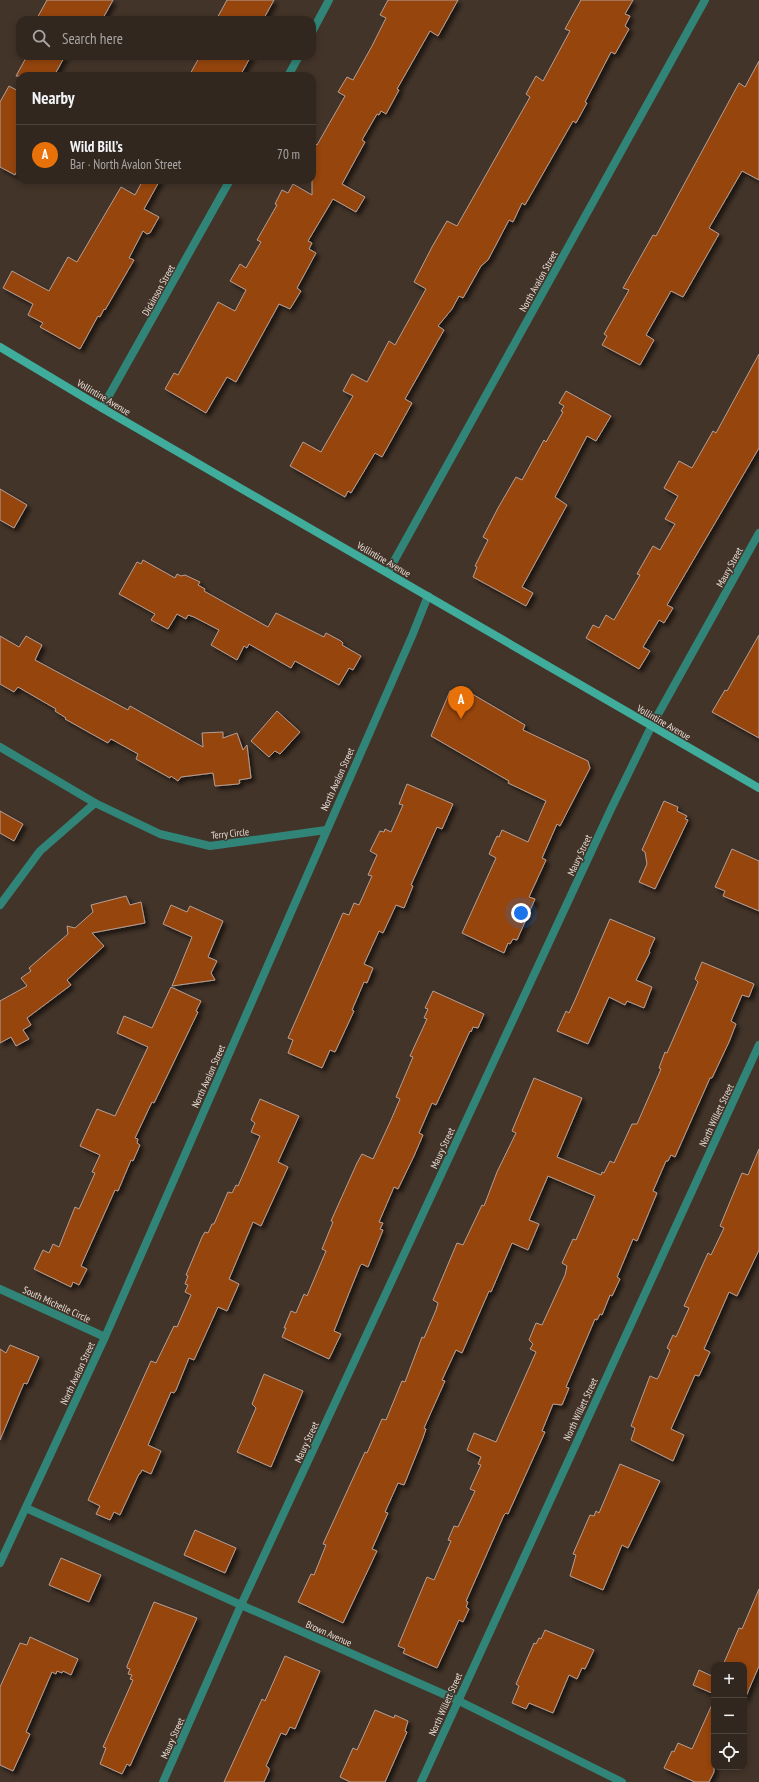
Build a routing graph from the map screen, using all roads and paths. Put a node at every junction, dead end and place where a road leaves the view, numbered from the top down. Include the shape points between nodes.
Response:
1 (329, 0) edge
2 (705, 0) edge
3 (316, 24) edge
4 (297, 60) edge
5 (290, 72) edge
6 (228, 184) edge
7 (0, 347) edge
8 (102, 408) junction
9 (759, 533) edge
10 (388, 572) junction
11 (428, 596) junction
12 (650, 727) junction
13 (0, 747) edge
14 (759, 788) edge
15 (95, 803) junction
16 (326, 830) junction
17 (0, 905) edge
18 (759, 1045) edge
19 (0, 1289) edge
20 (105, 1337) junction
21 (26, 1508) junction
22 (0, 1563) edge
23 (241, 1605) junction
24 (458, 1700) junction
25 (163, 1782) edge
26 (421, 1782) edge
27 (622, 1782) edge

1 - 3 street
2 - 10 street, North Avalon Street
4 - 5 street
6 - 8 street, Dickinson Street
7 - 8 street, Vollintine Avenue
8 - 10 street, Vollintine Avenue
9 - 12 street, Maury Street
10 - 11 street, Vollintine Avenue
11 - 12 street, Vollintine Avenue
11 - 16 street, North Avalon Street
12 - 14 street, Vollintine Avenue
12 - 23 street, Maury Street
13 - 15 street, Terry Circle
15 - 16 street, Terry Circle via 160,834 210,846
15 - 17 street via 40,851
16 - 20 street, North Avalon Street
18 - 24 street, North Willett Street
19 - 20 street, South Michelle Circle
20 - 21 street, North Avalon Street
21 - 22 street, North Avalon Street
21 - 23 street, Brown Avenue
23 - 24 street, Brown Avenue
23 - 25 street, Maury Street
24 - 26 street, North Willett Street
24 - 27 street, Brown Avenue

